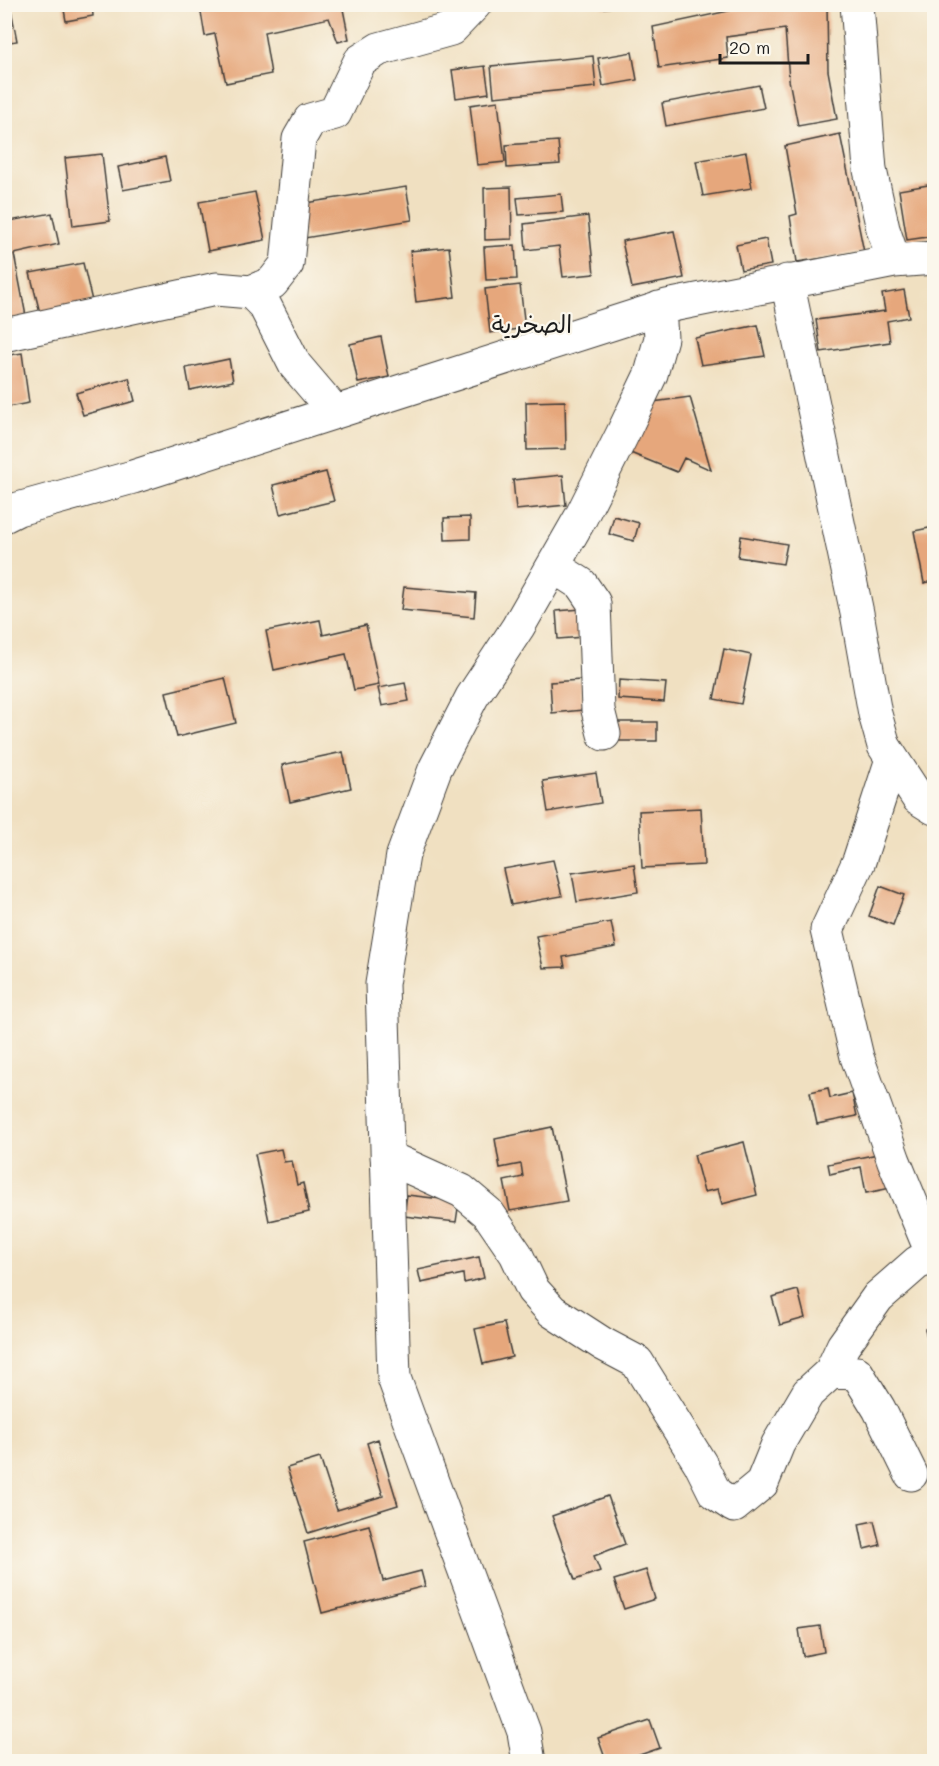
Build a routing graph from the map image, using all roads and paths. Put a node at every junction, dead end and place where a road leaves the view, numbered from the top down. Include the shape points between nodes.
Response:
1 (476, 4) edge
2 (857, 4) edge
3 (934, 258) edge
4 (894, 261) junction
5 (787, 281) junction
6 (251, 292) junction
7 (658, 309) junction
8 (4, 334) edge
9 (335, 412) junction
10 (4, 516) edge
11 (553, 566) junction
12 (603, 734) dead end
13 (892, 759) junction
14 (934, 808) edge
15 (387, 1156) junction
16 (934, 1258) edge
17 (831, 1372) junction
18 (911, 1474) dead end
19 (529, 1761) edge

1 - 6 street via 452,29 379,49 360,61 334,113 310,120 299,140 287,264 272,283
2 - 4 street via 870,170
3 - 4 street
4 - 5 street
5 - 7 street
5 - 13 street via 875,714
6 - 8 street via 216,289
6 - 9 street via 265,306 295,365
7 - 9 street
7 - 11 street via 661,338 651,374
9 - 10 street
11 - 12 street via 581,584 594,603 598,710
11 - 15 street via 472,697 435,769 402,855 382,984
13 - 14 street via 918,798
13 - 16 street via 859,861 827,930 857,1057
15 - 17 street via 462,1191 488,1213 516,1254 533,1290 552,1311 637,1362 715,1493 734,1506 762,1483 778,1444 808,1393
15 - 19 street via 394,1378 525,1732
16 - 17 street via 918,1262 878,1297 843,1346
17 - 18 street via 857,1373

